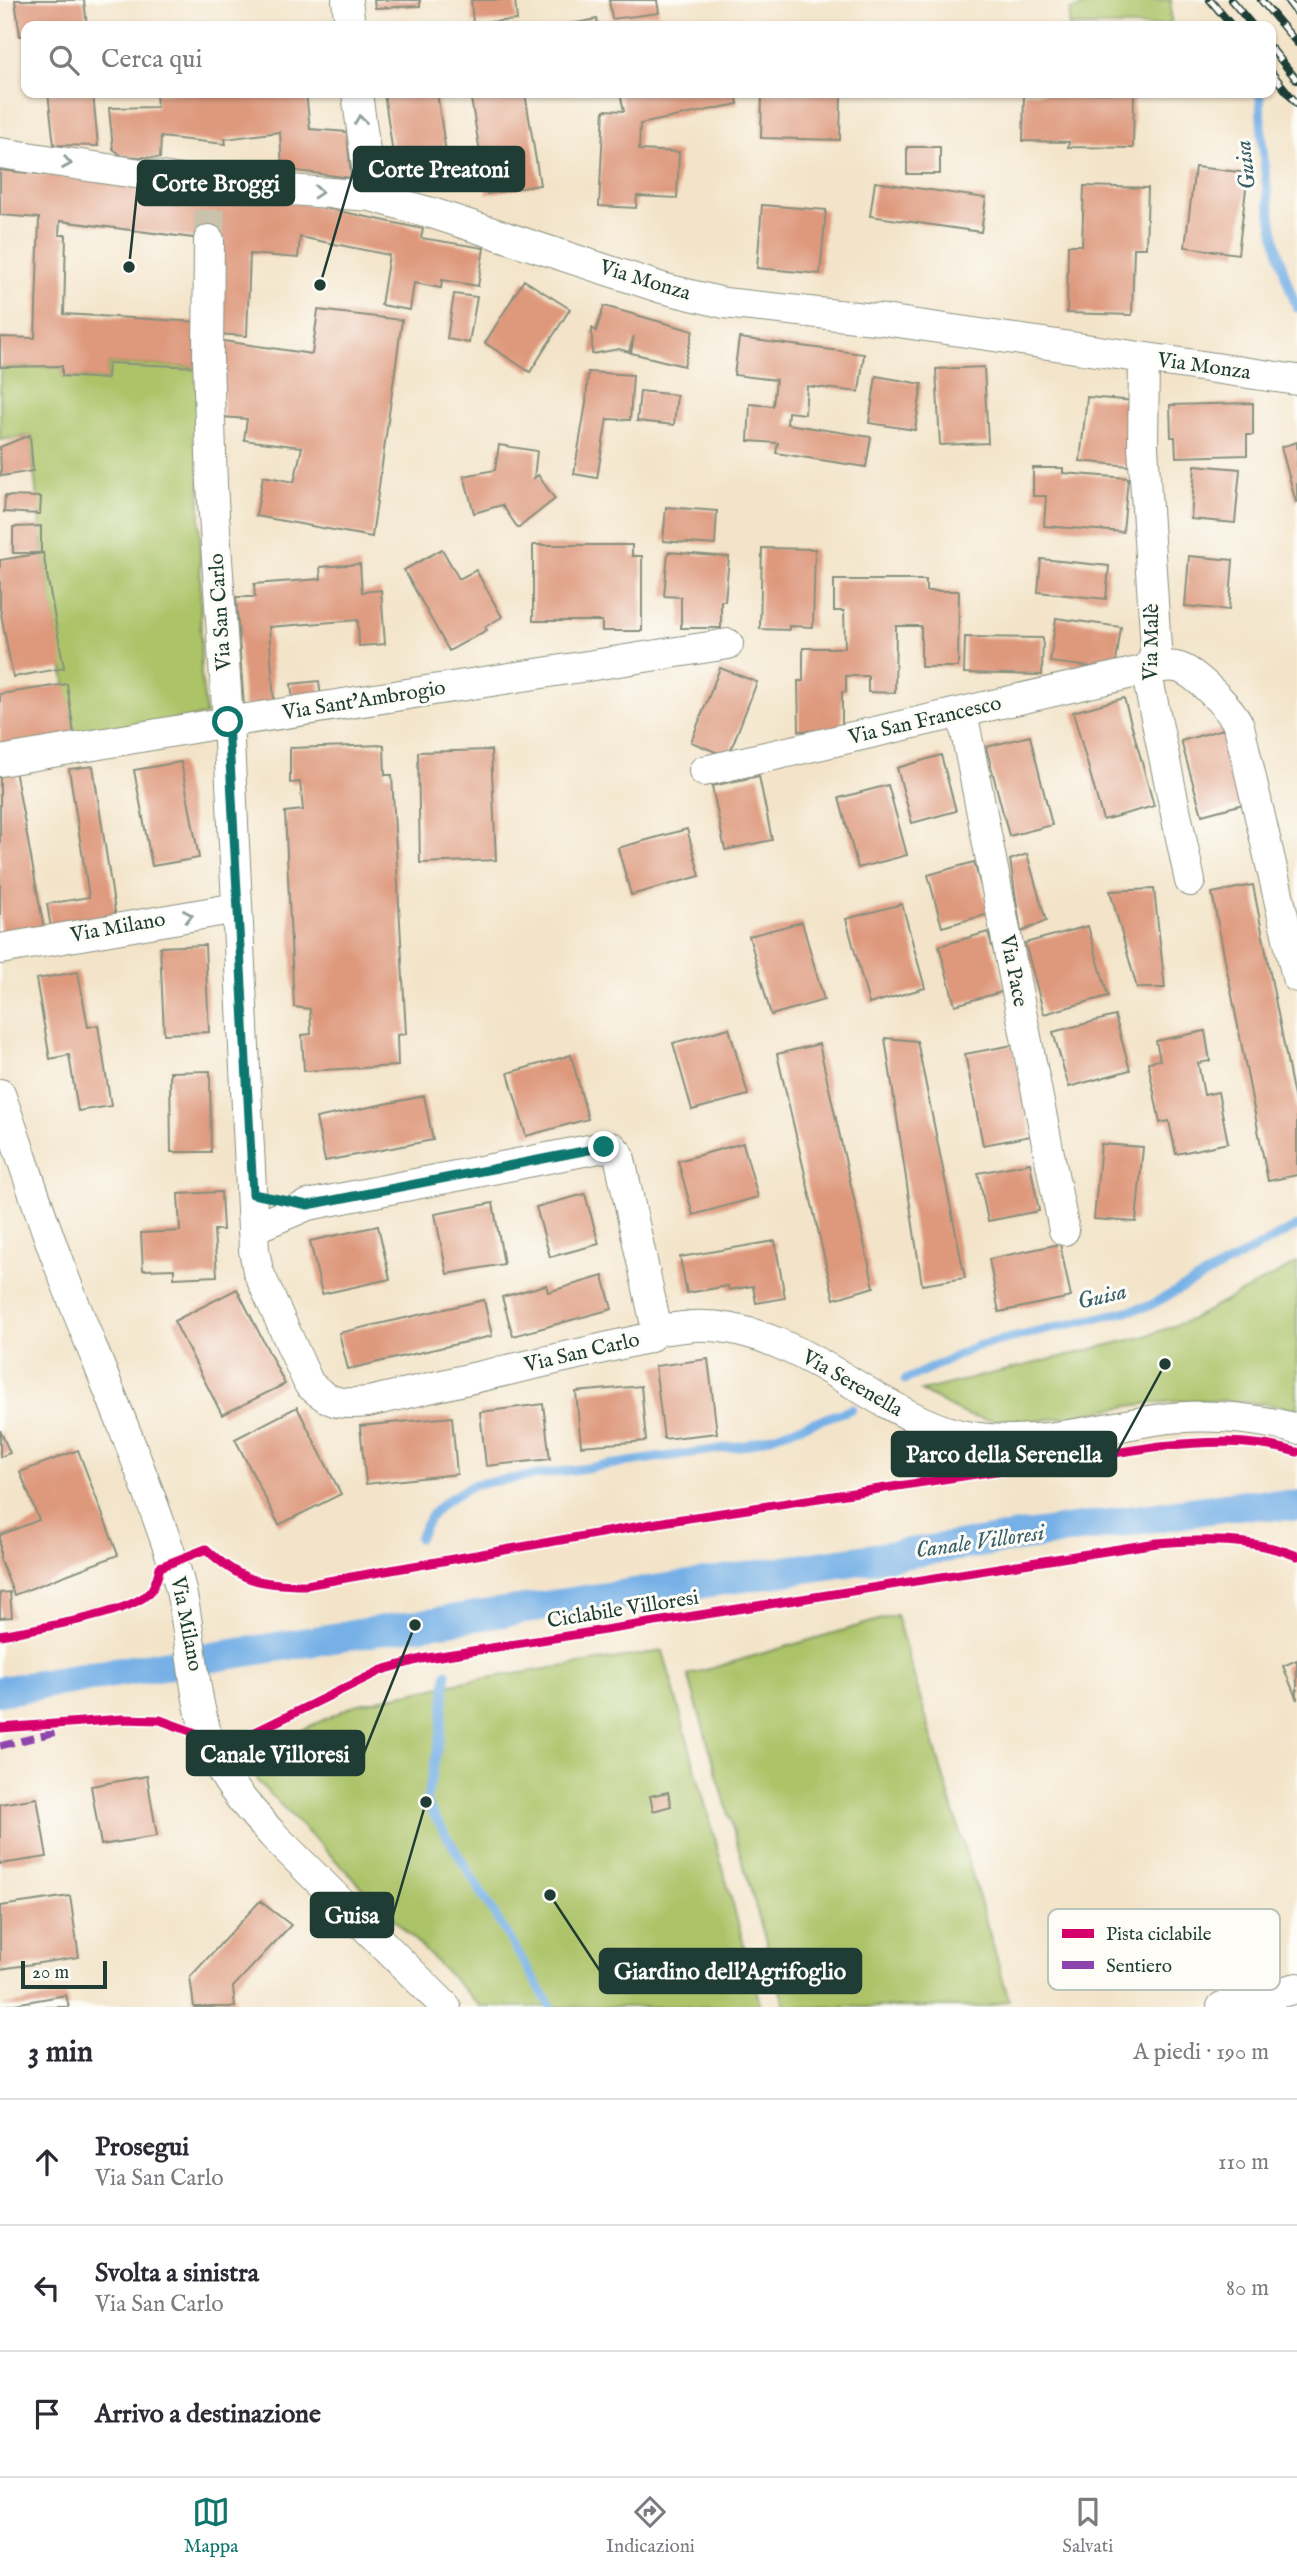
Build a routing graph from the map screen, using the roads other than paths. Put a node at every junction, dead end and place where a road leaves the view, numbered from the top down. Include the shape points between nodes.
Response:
1 (347, 0) edge
2 (349, 21) edge
3 (358, 98) edge
4 (0, 153) edge
5 (371, 196) junction
6 (209, 240) tunnel mouth
7 (1144, 358) junction
8 (1297, 380) edge
9 (728, 644) dead end
10 (1146, 670) junction
11 (962, 712) junction
12 (228, 722) junction
13 (0, 761) edge
14 (704, 771) dead end
15 (1190, 881) dead end
16 (237, 908) junction
17 (0, 949) edge
18 (1297, 977) edge
19 (0, 1094) edge
20 (253, 1194) junction
21 (308, 1205) junction
22 (254, 1228) junction
23 (1064, 1230) dead end
24 (657, 1330) junction
25 (1297, 1429) edge
26 (1297, 1988) edge
27 (446, 2007) edge
28 (1222, 2007) edge

1 - 2 street
5 -> 3 street
4 -> 5 street, Via Monza via 209,188
5 - 7 street, Via Monza via 662,288 724,303 884,320
6 - 12 street, Via San Carlo via 211,472
7 - 8 street, Via Monza
7 - 10 street, Via Malè via 1143,447 1156,648
9 - 12 street, Via Sant'Ambrogio
10 - 11 street, Via San Francesco
10 - 15 street, Via Malè
10 - 18 street, Via San Francesco via 1181,668 1235,717
11 - 14 street, Via San Francesco
11 - 23 street, Via Pace
12 - 13 street, Via Sant'Ambrogio
12 - 16 street, Via San Carlo
17 -> 16 street, Via Milano
16 - 20 street, Via San Carlo
19 - 27 street, Via Milano via 182,1590 202,1713 219,1765 246,1805
20 - 21 street, Via San Carlo
20 - 22 street, Via San Carlo
21 - 22 street, Via San Carlo
21 - 24 street, Via San Carlo via 613,1148 619,1155
22 - 24 street, Via San Carlo via 258,1271 309,1384 341,1405 648,1338
24 - 25 street, Via Serenella via 722,1328 775,1342 914,1418 960,1435 1008,1441 1158,1420 1215,1417
26 - 28 street

